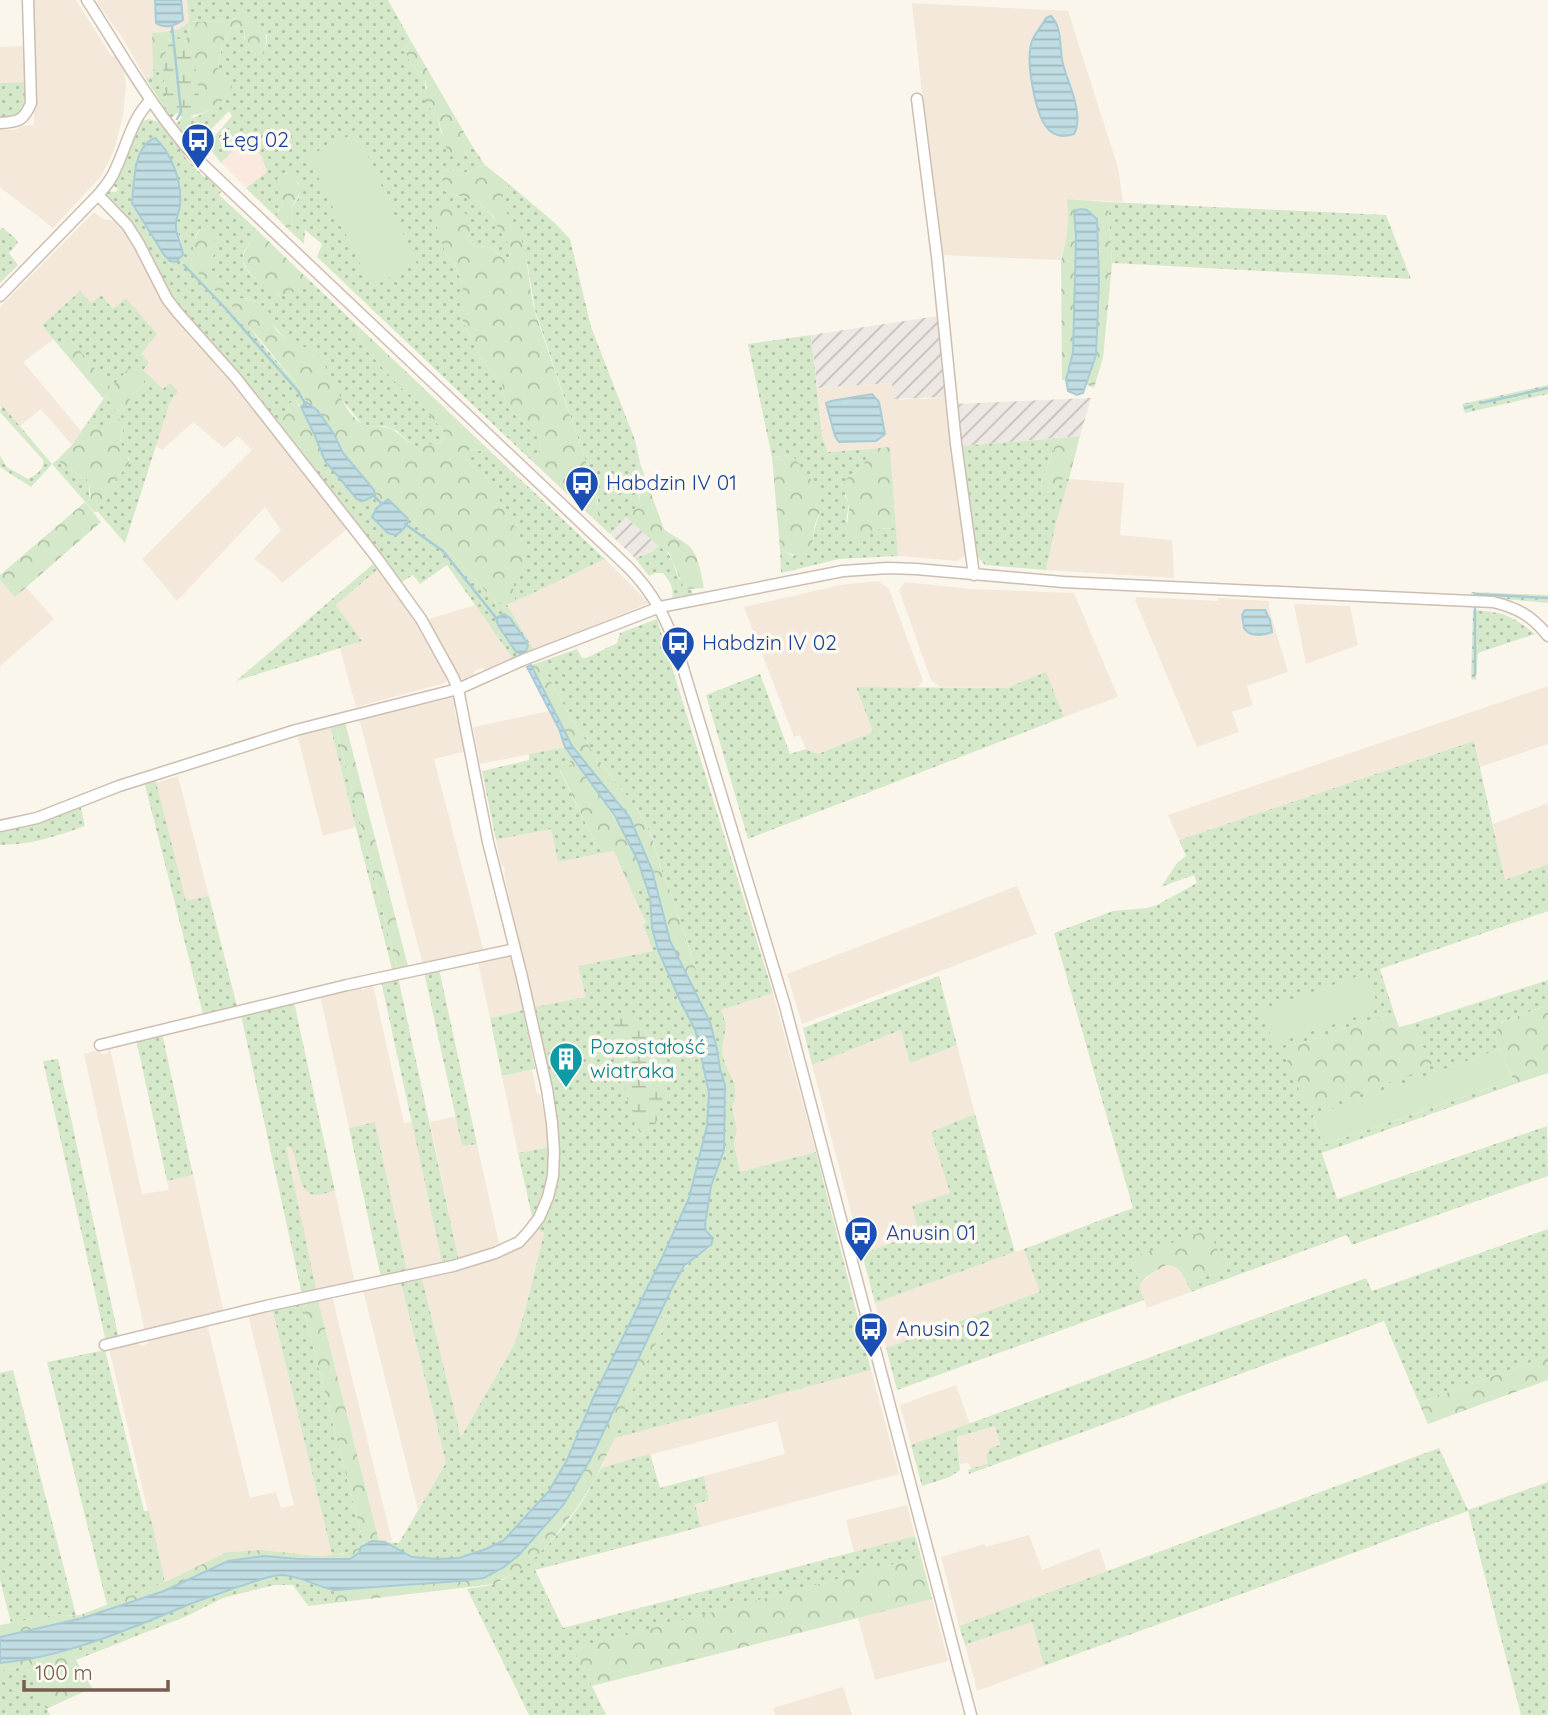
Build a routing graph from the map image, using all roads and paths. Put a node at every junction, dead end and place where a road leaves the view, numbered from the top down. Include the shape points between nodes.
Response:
1 (27, 0) edge
2 (88, 0) edge
3 (917, 99) dead end
4 (150, 100) junction
5 (0, 123) edge
6 (98, 195) junction
7 (0, 296) edge
8 (974, 575) junction
9 (660, 607) junction
10 (1548, 636) edge
11 (458, 689) junction
12 (0, 826) edge
13 (515, 949) junction
14 (100, 1045) dead end
15 (105, 1345) dead end
16 (971, 1715) edge

1 - 5 street via 31,103 21,120
2 - 4 street
3 - 8 street
4 - 6 street via 139,112 115,171
4 - 9 street via 209,171 629,568
6 - 7 street
6 - 11 street via 127,225 167,299 236,378 377,558 421,619
8 - 9 street via 916,569 843,571
8 - 10 street via 1493,602 1527,615
9 - 11 street
9 - 16 street via 681,661 785,1006
11 - 12 street via 296,730 119,786 37,818
11 - 13 street
13 - 14 street
13 - 15 street via 547,1088 554,1151 548,1198 519,1242 453,1266

